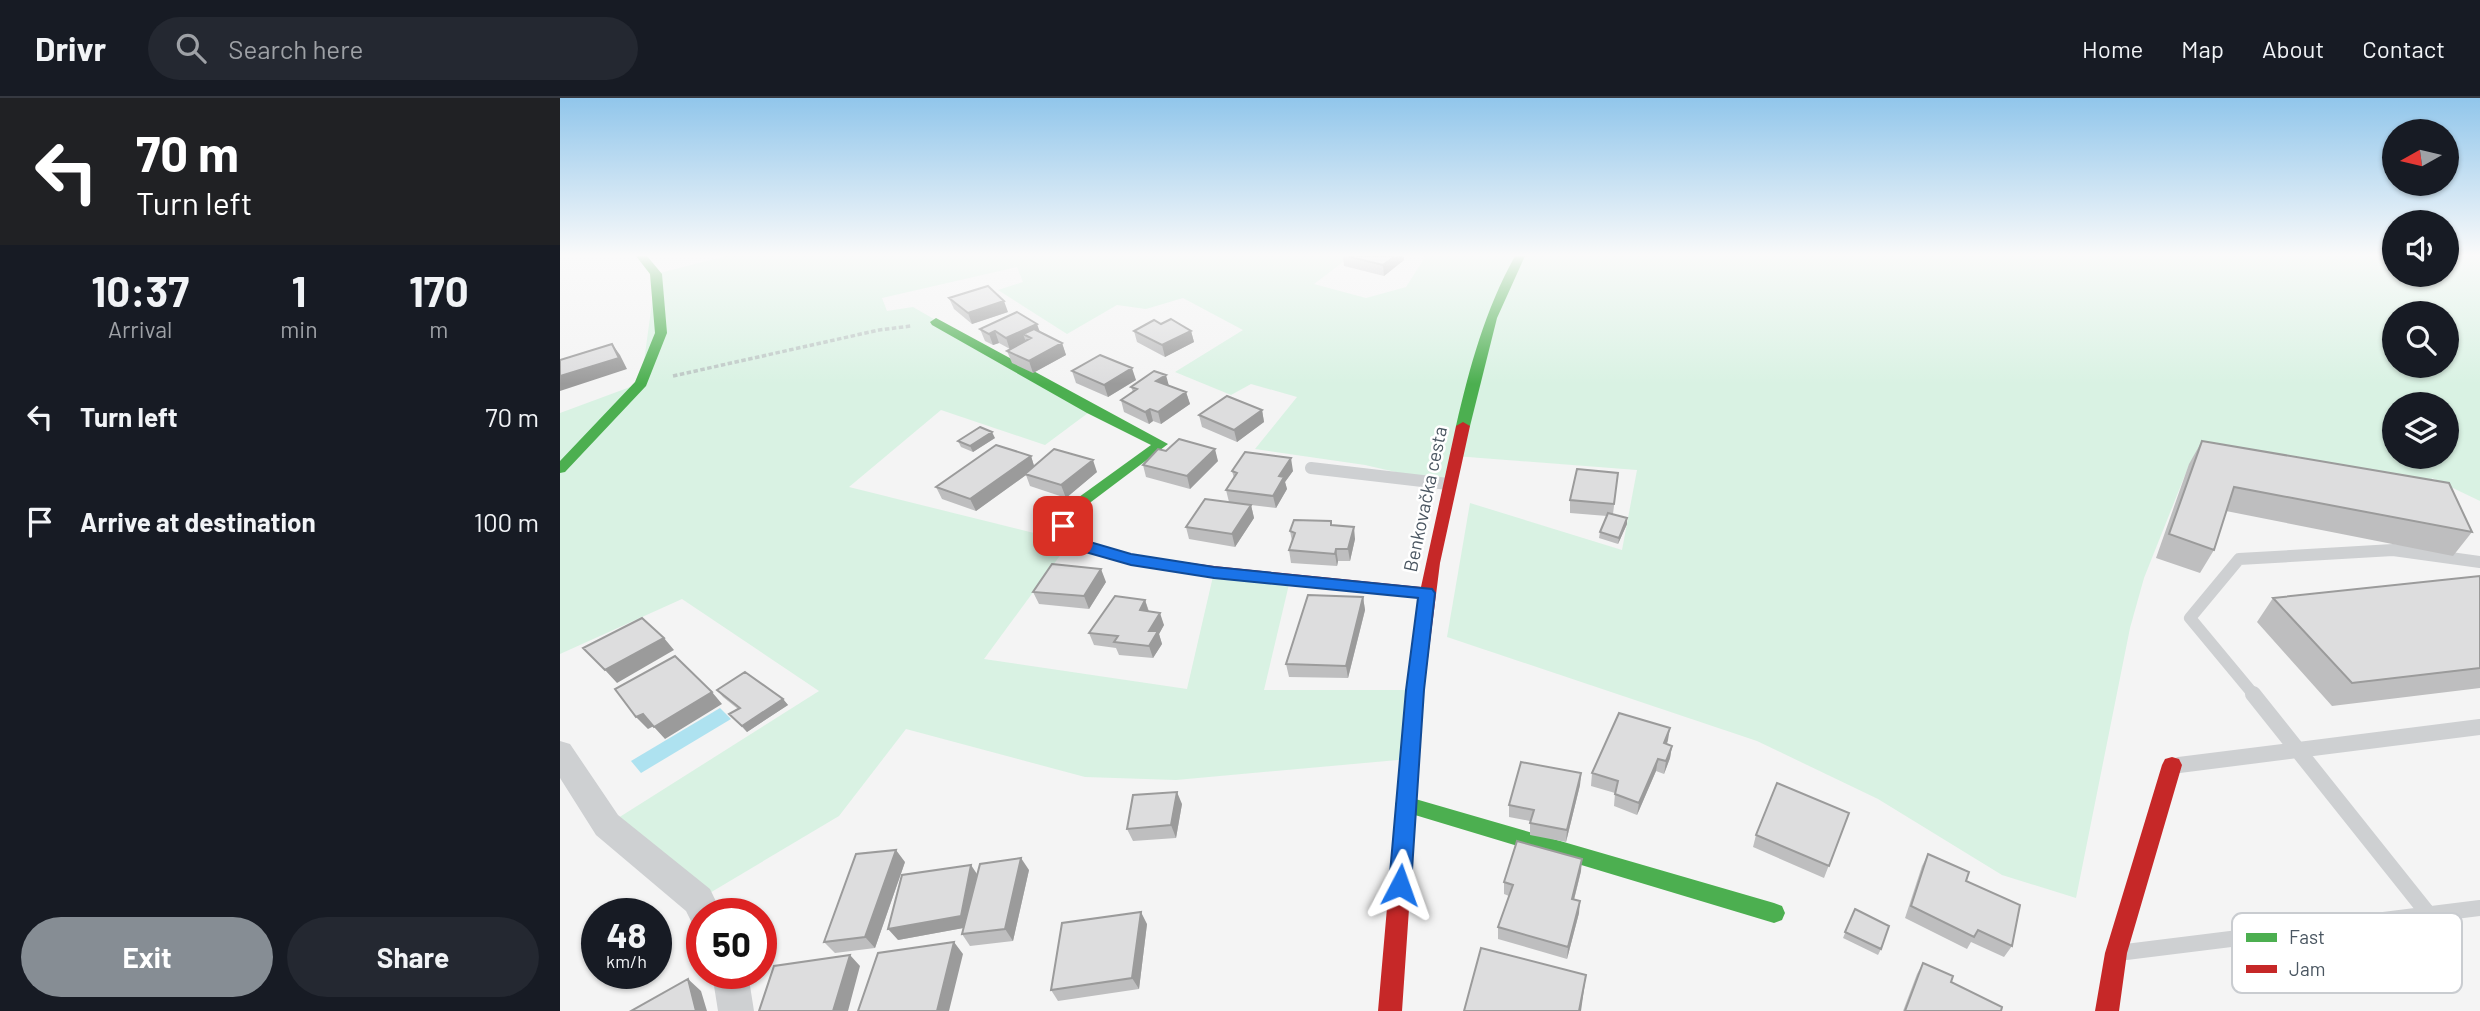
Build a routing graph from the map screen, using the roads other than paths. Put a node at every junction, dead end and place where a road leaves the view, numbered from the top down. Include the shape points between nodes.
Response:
1 (658, 299) edge
2 (1499, 299) edge
3 (936, 322) road end
4 (1311, 468) dead end
5 (560, 469) edge
6 (1448, 484) junction
7 (2480, 562) edge
8 (1427, 593) junction
9 (2480, 727) edge
10 (2299, 749) junction
11 (560, 753) edge
12 (2172, 765) joint
13 (1405, 804) junction
14 (696, 898) edge
15 (2480, 908) edge
16 (1774, 913) dead end
17 (2428, 913) edge
18 (2449, 913) edge
19 (2232, 939) edge
20 (2116, 953) junction
21 (733, 989) edge
22 (736, 1011) edge
23 (1390, 1011) edge
24 (2107, 1011) edge

1 - 5 street via 661,333 641,383
2 - 6 street, Benkovačka cesta via 1484,333
3 - 8 street via 1161,444 1073,508 1063,526 1070,542 1131,560 1214,572
4 - 6 lane
6 - 8 street, Benkovačka cesta
7 - 10 lane via 2393,550 2239,559 2190,618
8 - 13 street, Benkovačka cesta
9 - 10 lane
10 - 12 lane
10 - 17 lane
11 - 14 street via 607,825
12 - 20 street
13 - 16 street
13 - 23 street, Benkovačka cesta
15 - 18 lane
19 - 20 lane
20 - 24 street
21 - 22 street

